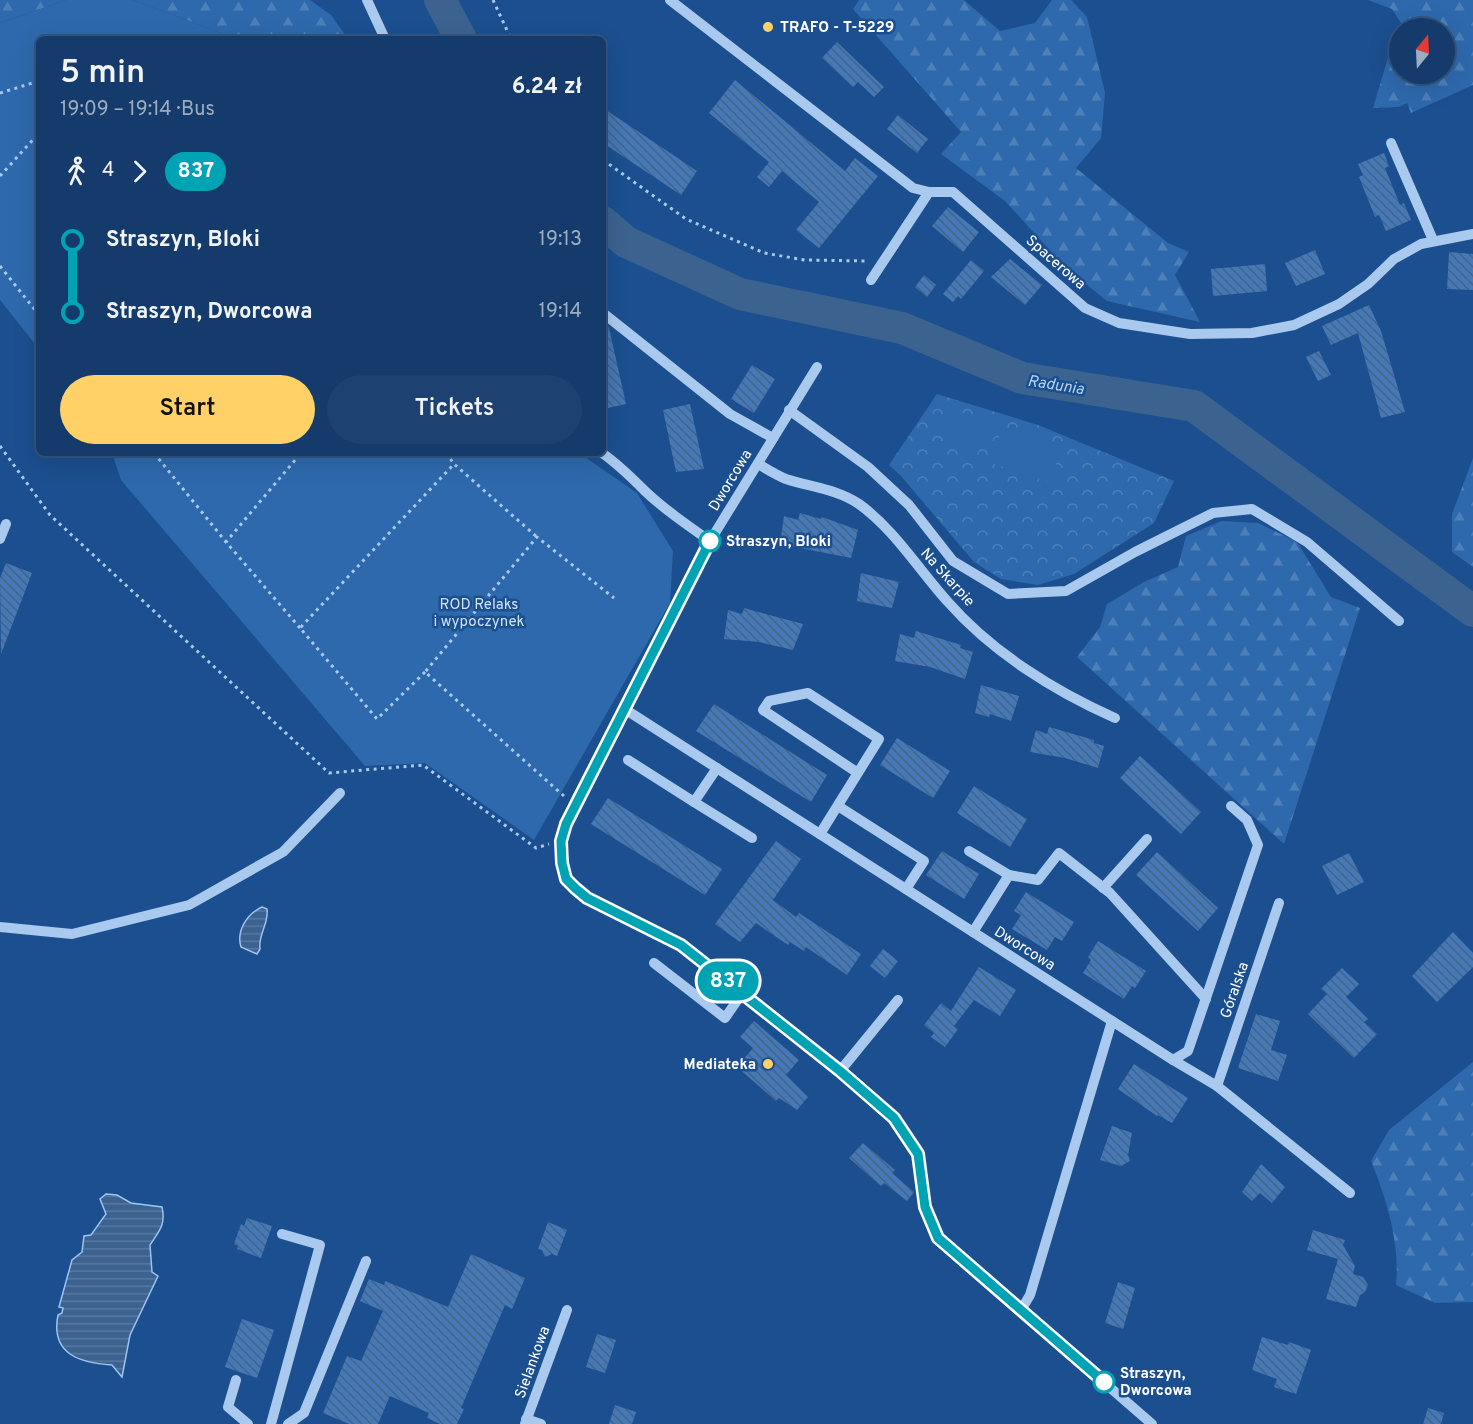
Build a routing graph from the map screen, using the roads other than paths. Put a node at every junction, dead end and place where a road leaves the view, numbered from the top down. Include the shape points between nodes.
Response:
1 (367, 0) edge
2 (670, 0) edge
3 (384, 36) edge
4 (1391, 143) dead end
5 (929, 192) junction
6 (1473, 234) edge
7 (1433, 240) junction
8 (871, 280) dead end
9 (606, 315) edge
10 (818, 367) dead end
11 (789, 410) junction
12 (772, 438) junction
13 (606, 456) edge
14 (758, 464) junction
15 (6, 524) dead end
16 (0, 539) edge
17 (710, 541) junction
18 (1399, 621) dead end
19 (623, 708) junction
20 (1115, 718) dead end
21 (628, 760) dead end
22 (717, 768) junction
23 (858, 772) junction
24 (340, 793) dead end
25 (694, 802) junction
26 (838, 806) junction
27 (1231, 806) dead end
28 (820, 834) junction
29 (752, 838) dead end
30 (1148, 839) dead end
31 (969, 851) dead end
32 (1009, 875) junction
33 (1103, 888) junction
34 (906, 889) junction
35 (1279, 903) dead end
36 (0, 927) edge
37 (973, 933) junction
38 (654, 963) dead end
39 (743, 992) junction
40 (1206, 999) junction
41 (898, 1000) dead end
42 (1112, 1021) junction
43 (1173, 1060) junction
44 (840, 1071) junction
45 (1217, 1086) junction
46 (1350, 1193) dead end
47 (282, 1234) dead end
48 (366, 1261) dead end
49 (567, 1310) dead end
50 (1021, 1310) junction
51 (236, 1380) dead end
52 (525, 1422) edge
53 (248, 1424) edge
54 (271, 1424) edge
55 (288, 1424) edge
56 (541, 1424) edge
57 (1152, 1424) edge

1 - 3 street
2 - 5 street, Spacerowa via 913,188
4 - 7 street
5 - 7 street, Spacerowa via 953,192 1085,308 1119,323 1190,334 1252,333 1294,325 1339,304 1394,259
5 - 8 street
6 - 7 street, Spacerowa
9 - 12 street via 730,414
10 - 11 street, Dworcowa
11 - 12 street, Dworcowa
11 - 18 street via 882,479 909,505 953,561 1008,594 1066,591 1214,513 1252,509 1307,542
12 - 14 street, Dworcowa
13 - 17 street via 678,519
14 - 17 street, Dworcowa
14 - 20 street, Na Skarpie via 784,478 826,489 857,503 880,520 950,604 992,643 1079,702
15 - 16 street
17 - 19 street, Dworcowa
19 - 22 street, Dworcowa
19 - 39 street, Dworcowa via 574,806 561,841 566,879 587,898 671,939
21 - 25 street
22 - 25 street
22 - 28 street, Dworcowa
23 - 23 street via 879,739 808,693 769,700 763,710
23 - 26 street
24 - 36 street via 283,852 189,905 72,934
25 - 29 street
26 - 28 street
26 - 34 street via 924,861
27 - 40 street via 1247,820 1258,845
28 - 34 street, Dworcowa
30 - 33 street
31 - 32 street
32 - 33 street via 1038,880 1059,853
32 - 37 street
33 - 40 street
34 - 37 street, Dworcowa
35 - 45 street, Góralska
37 - 42 street, Dworcowa
38 - 39 street via 725,1018
39 - 44 street, Dworcowa
40 - 43 street via 1188,1051
41 - 44 street
42 - 43 street, Dworcowa
42 - 50 street via 1030,1295
43 - 45 street
44 - 50 street, Dworcowa via 894,1118 912,1143 918,1154 925,1207 938,1238
45 - 46 street
47 - 54 street via 320,1245
48 - 55 street via 304,1413
49 - 52 street, Sielankowa
50 - 57 street, Dworcowa
51 - 53 street via 228,1407
52 - 56 street

